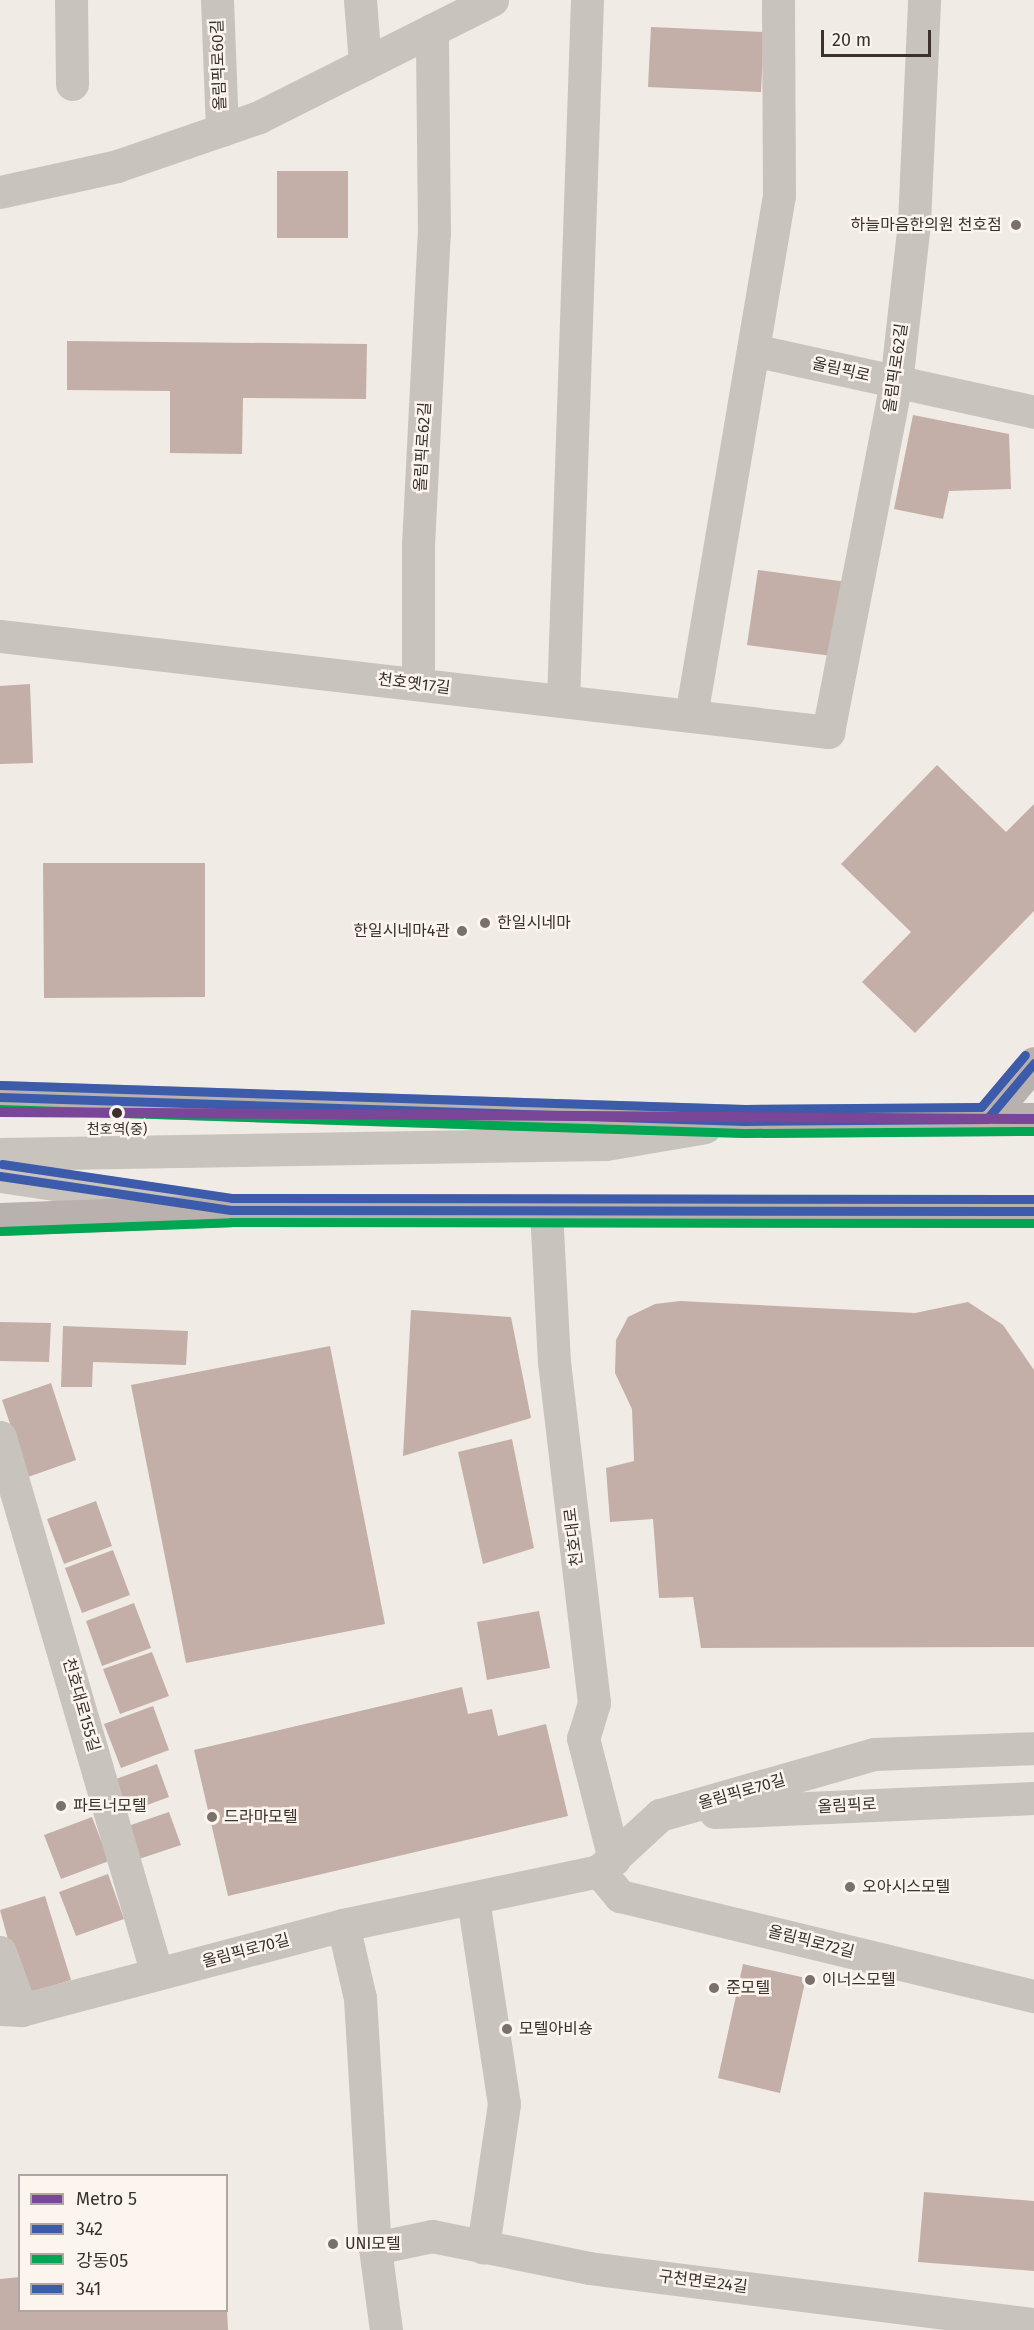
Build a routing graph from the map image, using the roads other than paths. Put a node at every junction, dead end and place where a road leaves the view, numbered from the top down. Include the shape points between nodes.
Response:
1 (71, 0) edge
2 (217, 0) edge
3 (360, 0) edge
4 (492, 0) edge
5 (587, 0) edge
6 (778, 0) edge
7 (924, 0) edge
8 (432, 30) junction
9 (365, 64) junction
10 (72, 84) dead end
11 (222, 130) junction
12 (0, 192) edge
13 (753, 350) junction
14 (896, 383) junction
15 (1034, 412) edge
16 (0, 636) edge
17 (417, 684) junction
18 (563, 701) junction
19 (691, 716) junction
20 (828, 732) joint
21 (1034, 1064) edge
22 (0, 1097) edge
23 (987, 1119) junction
24 (1034, 1119) edge
25 (745, 1120) junction
26 (0, 1154) edge
27 (0, 1176) edge
28 (231, 1210) junction
29 (546, 1210) junction
30 (1034, 1211) edge
31 (0, 1219) edge
32 (0, 1437) edge
33 (1034, 1748) edge
34 (1034, 1798) edge
35 (660, 1815) junction
36 (606, 1865) junction
37 (473, 1899) junction
38 (343, 1925) junction
39 (0, 1952) edge
40 (157, 1974) junction
41 (1034, 1996) edge
42 (10, 2009) edge
43 (483, 2247) junction
44 (375, 2248) junction
45 (1034, 2324) edge
46 (386, 2330) edge

1 - 10 street
2 - 11 street, 올림픽로60길
3 - 9 street
4 - 8 street
5 - 18 street
6 - 13 street via 779,195
7 - 14 street, 올림픽로62길 via 914,223
8 - 9 street
8 - 17 street, 올림픽로62길 via 434,234 418,545
9 - 11 street
11 - 12 street via 117,166
13 - 14 street, 올림픽로
13 - 19 street
14 - 15 street, 올림픽로
14 - 20 street, 올림픽로62길
16 - 17 street, 천호옛17길
17 - 18 street, 천호옛17길
18 - 19 street, 천호옛17길
19 - 20 street, 천호옛17길
21 - 23 main road
22 - 25 main road
23 - 24 main road
23 - 25 main road
25 - 26 street via 606,1144
27 - 28 street
28 - 29 main road
28 - 31 main road
29 - 30 main road
29 - 36 street, 천호대로 via 554,1362 594,1703 583,1738
32 - 40 street, 천호대로155길
33 - 35 street, 올림픽로70길 via 874,1754
34 - 35 street, 올림픽로
35 - 36 street, 올림픽로70길
36 - 37 street, 올림픽로70길
36 - 41 street, 올림픽로72길 via 620,1896
37 - 38 street, 올림픽로70길
37 - 43 street via 504,2104
38 - 40 street, 올림픽로70길
38 - 44 street via 360,1998
39 - 42 street, 올림픽로70길
40 - 42 street, 올림픽로70길
43 - 44 street, 구천면로24길 via 432,2236
43 - 45 street, 구천면로24길 via 589,2268
44 - 46 street

